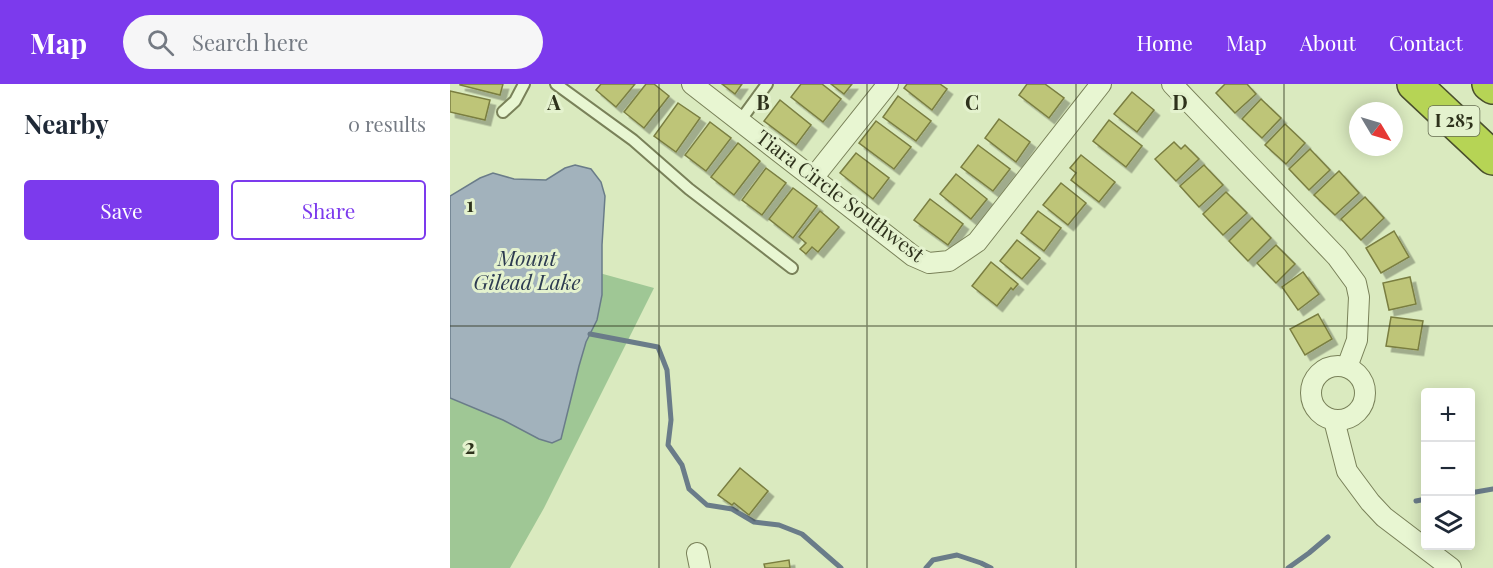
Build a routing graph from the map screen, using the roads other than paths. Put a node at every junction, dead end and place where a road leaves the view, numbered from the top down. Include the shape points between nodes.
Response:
1 (524, 84) edge
2 (556, 84) edge
3 (692, 84) edge
4 (767, 84) edge
5 (888, 84) edge
6 (1101, 84) edge
7 (1172, 84) edge
8 (1414, 84) edge
9 (1490, 84) edge
10 (1493, 87) edge
11 (502, 112) dead end
12 (740, 121) junction
13 (1493, 158) edge
14 (813, 178) junction
15 (792, 268) dead end
16 (1347, 367) junction
17 (1334, 420) junction
18 (1451, 568) edge

1 - 11 lane via 515,101
2 - 15 lane
3 - 12 street, Tiara Circle Southwest
4 - 12 lane
5 - 14 street
6 - 14 street, Tiara Circle Southwest via 977,242 949,261 929,263 914,256
7 - 16 street via 1337,257 1356,283 1357,340
8 - 13 highway, I 285
9 - 10 highway, I 285
12 - 14 street, Tiara Circle Southwest
16 - 17 street via 1359,375 1364,385 1363,404 1350,418
16 - 17 street via 1321,371 1310,390 1317,411
17 - 18 street via 1347,471 1370,502

